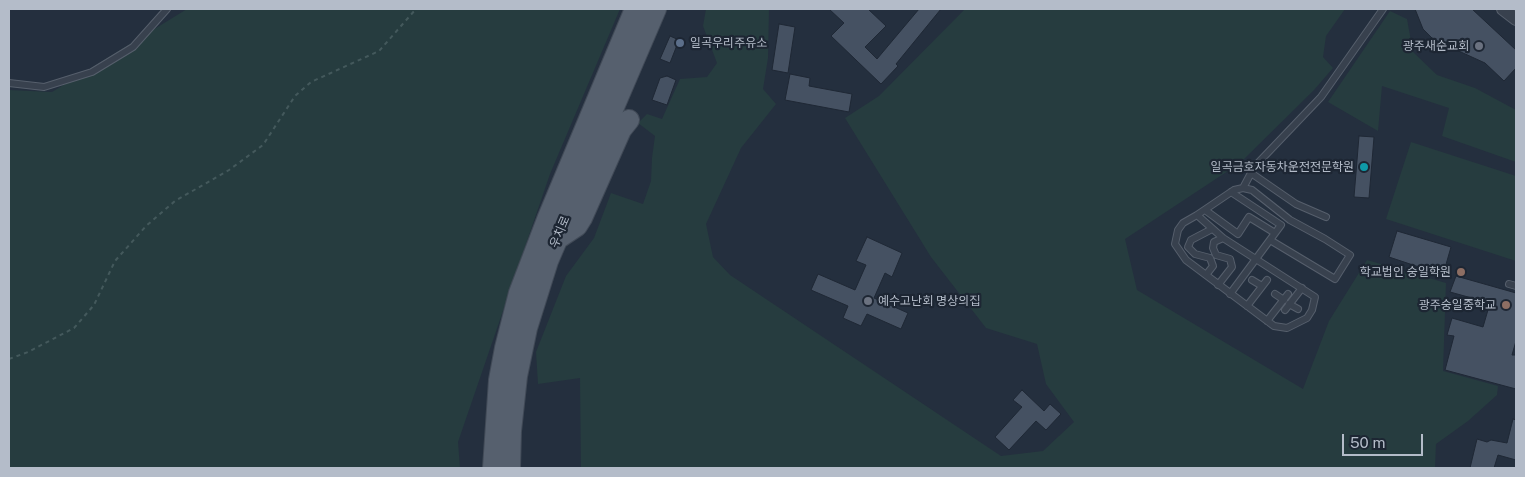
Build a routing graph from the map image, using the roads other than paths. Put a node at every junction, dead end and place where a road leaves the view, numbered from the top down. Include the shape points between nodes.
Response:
1 (167, 9) edge
2 (635, 9) edge
3 (656, 9) edge
4 (1383, 9) edge
5 (1503, 9) edge
6 (1516, 19) edge
7 (9, 83) edge
8 (629, 120) dead end
9 (1251, 173) junction
10 (1243, 188) junction
11 (1231, 192) junction
12 (1205, 210) junction
13 (1197, 215) junction
14 (1326, 217) dead end
15 (1212, 229) junction
16 (1275, 233) junction
17 (1223, 238) junction
18 (557, 240) junction
19 (1270, 240) junction
20 (1256, 260) junction
21 (1206, 275) junction
22 (1252, 280) dead end
23 (1267, 280) dead end
24 (1509, 284) dead end
25 (1218, 285) junction
26 (1262, 286) junction
27 (1516, 286) edge
28 (1302, 288) junction
29 (1230, 294) junction
30 (1275, 294) dead end
31 (1288, 294) dead end
32 (1286, 305) junction
33 (1247, 306) junction
34 (1298, 309) dead end
35 (1267, 321) junction
36 (493, 468) edge
37 (510, 468) edge

1 - 7 lane via 133,47 92,72 44,87
2 - 36 main road, 우치로 via 519,293 499,380
3 - 18 main road, 우치로
4 - 9 lane via 1321,97
5 - 6 street
8 - 18 main road via 621,130 578,226
9 - 10 lane
9 - 14 lane via 1296,204
10 - 11 lane
10 - 19 lane via 1252,190 1290,220 1350,255 1335,279
11 - 12 lane
11 - 16 lane via 1280,224
12 - 13 lane
12 - 16 lane via 1238,234 1249,217
13 - 15 lane
13 - 21 lane via 1183,223 1175,244 1186,260
15 - 17 lane
15 - 21 lane via 1190,240 1188,247 1195,254 1210,258 1213,266
16 - 19 lane
17 - 20 lane
17 - 25 lane via 1214,242 1213,248 1216,255 1230,259 1232,267
18 - 37 main road, 우치로 via 527,328 511,431
19 - 20 lane
20 - 28 lane
20 - 29 lane
21 - 25 lane
22 - 26 lane
23 - 26 lane
24 - 27 lane
25 - 29 lane
26 - 33 lane
28 - 32 lane
28 - 35 lane via 1315,297 1307,318 1287,328
29 - 33 lane
30 - 32 lane
31 - 32 lane
32 - 34 lane
32 - 35 lane
33 - 35 lane

